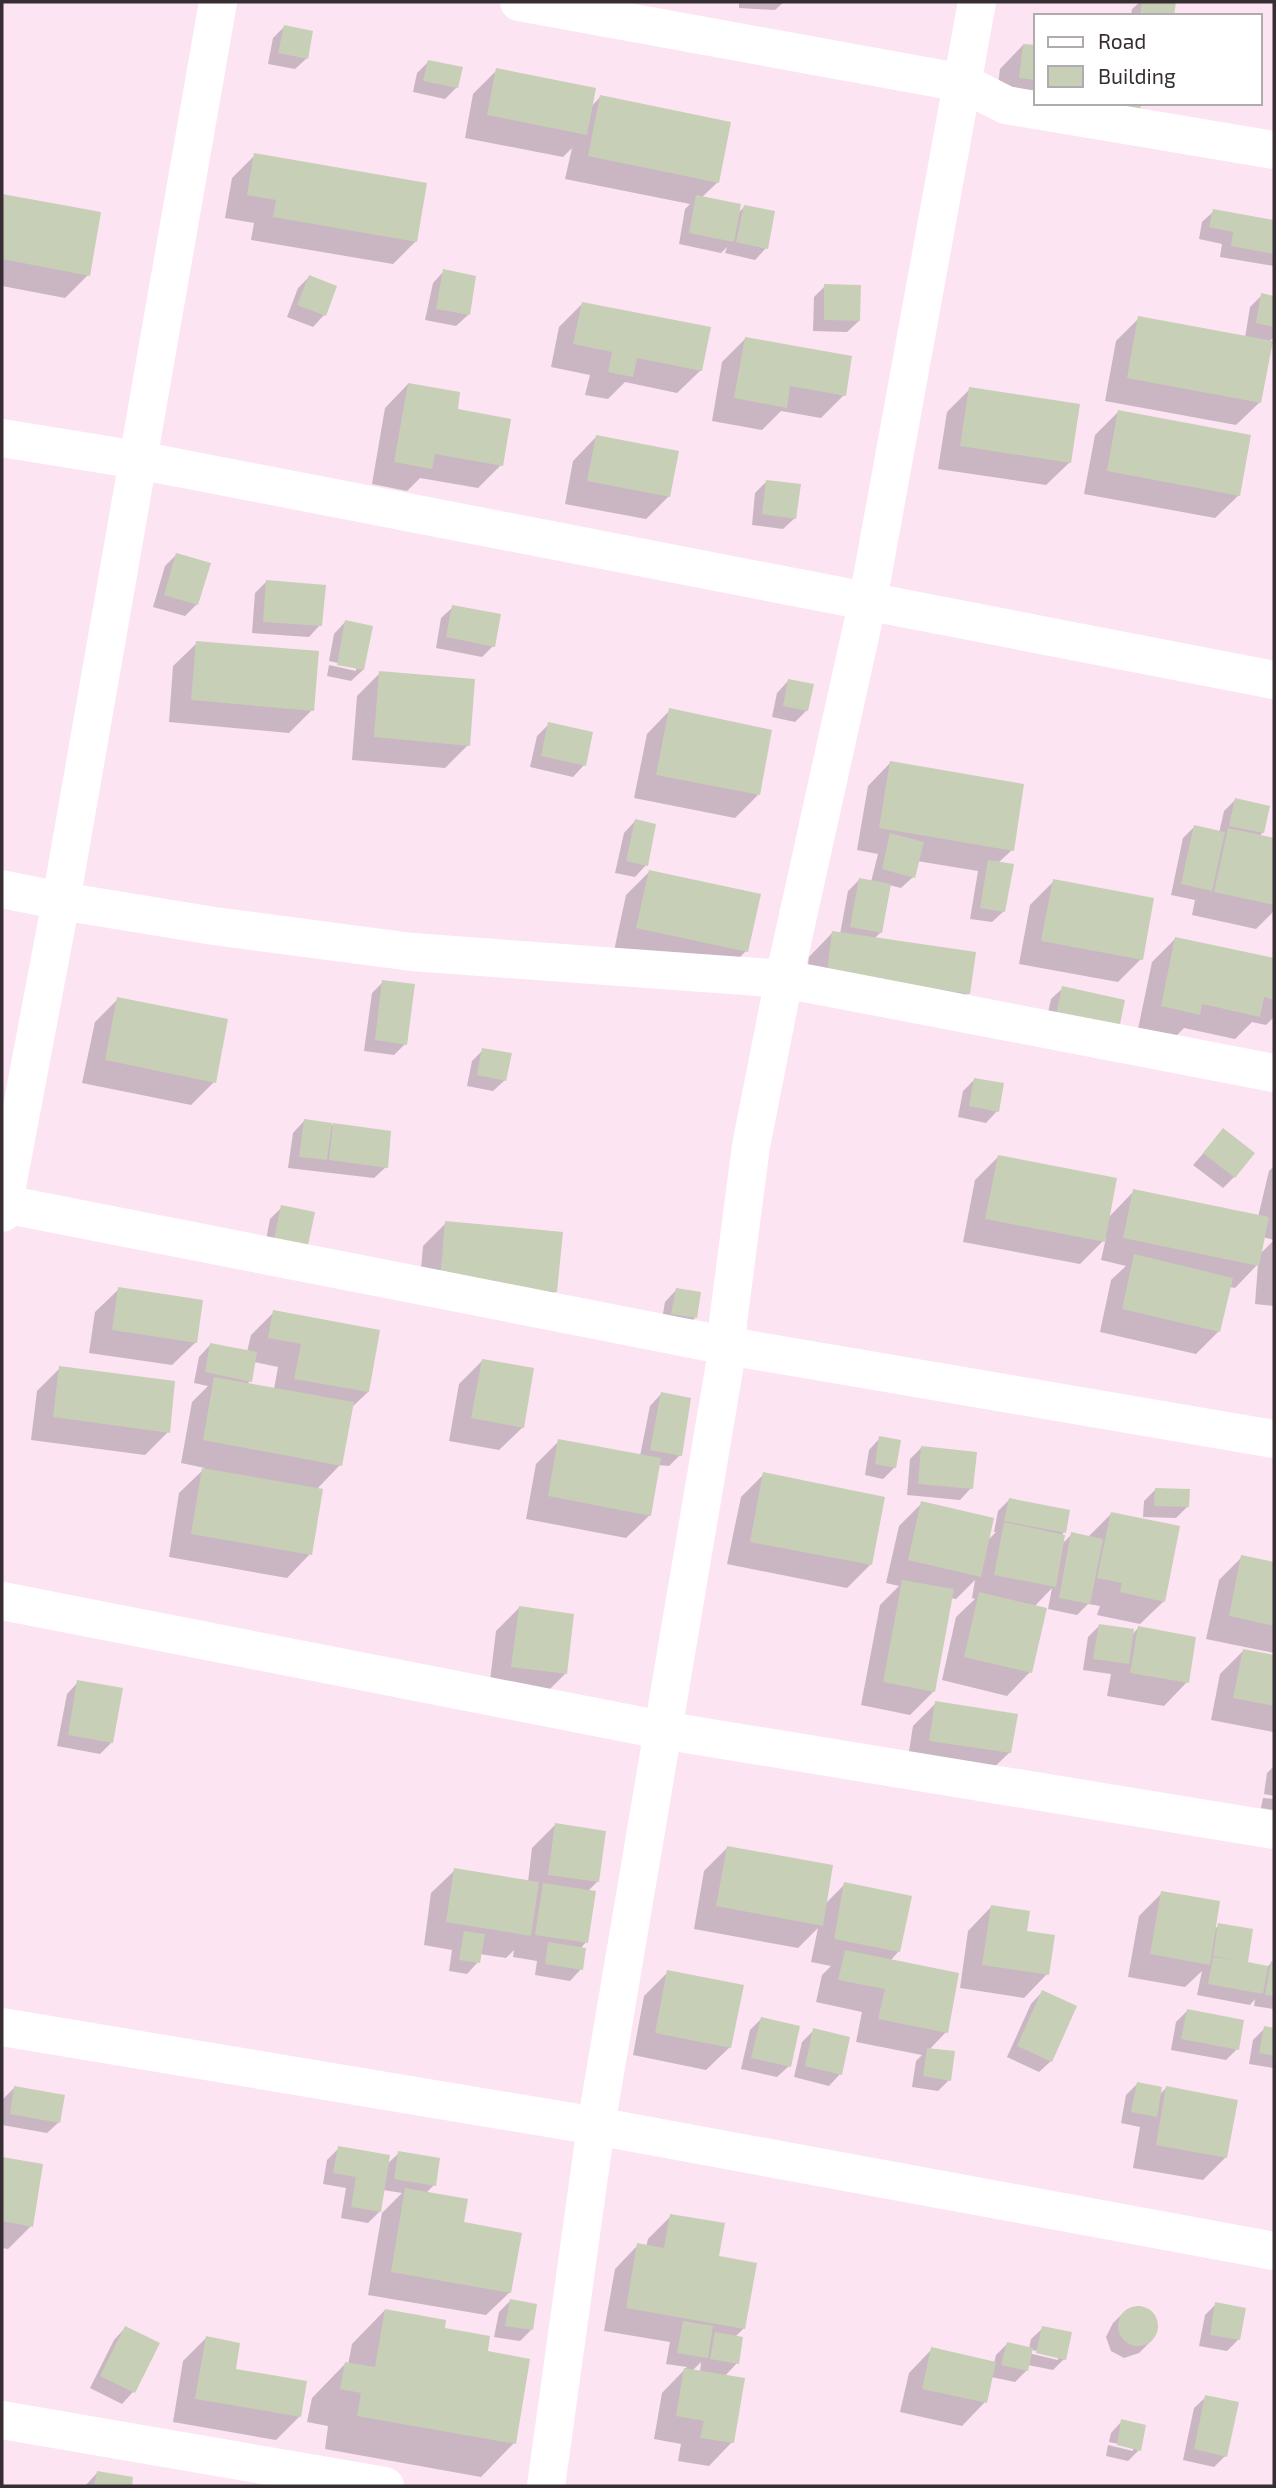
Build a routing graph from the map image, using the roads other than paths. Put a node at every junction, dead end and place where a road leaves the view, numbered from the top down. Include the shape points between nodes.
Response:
1 (218, 2) edge
2 (519, 2) edge
3 (977, 2) edge
4 (963, 83) junction
5 (1274, 150) edge
6 (2, 438) edge
7 (138, 460) junction
8 (868, 600) junction
9 (1274, 680) edge
10 (2, 889) edge
11 (61, 901) junction
12 (784, 979) junction
13 (1274, 1073) edge
14 (3, 1209) edge
15 (728, 1346) junction
16 (1274, 1439) edge
17 (2, 1601) edge
18 (662, 1730) junction
19 (1274, 1830) edge
20 (2, 2027) edge
21 (596, 2126) junction
22 (1274, 2250) edge
23 (2, 2420) edge
24 (385, 2486) edge
25 (546, 2486) edge

1 - 7 street
2 - 4 street
3 - 4 street
4 - 5 street via 1006,104
4 - 8 street
6 - 7 street
7 - 8 street
7 - 11 street
8 - 9 street
8 - 12 street
10 - 11 street
11 - 12 street via 412,952
11 - 14 street
12 - 13 street
12 - 15 street via 751,1146 727,1322
14 - 15 street
15 - 16 street
15 - 18 street
17 - 18 street
18 - 19 street
18 - 21 street
20 - 21 street
21 - 22 street
21 - 25 street
23 - 24 street

